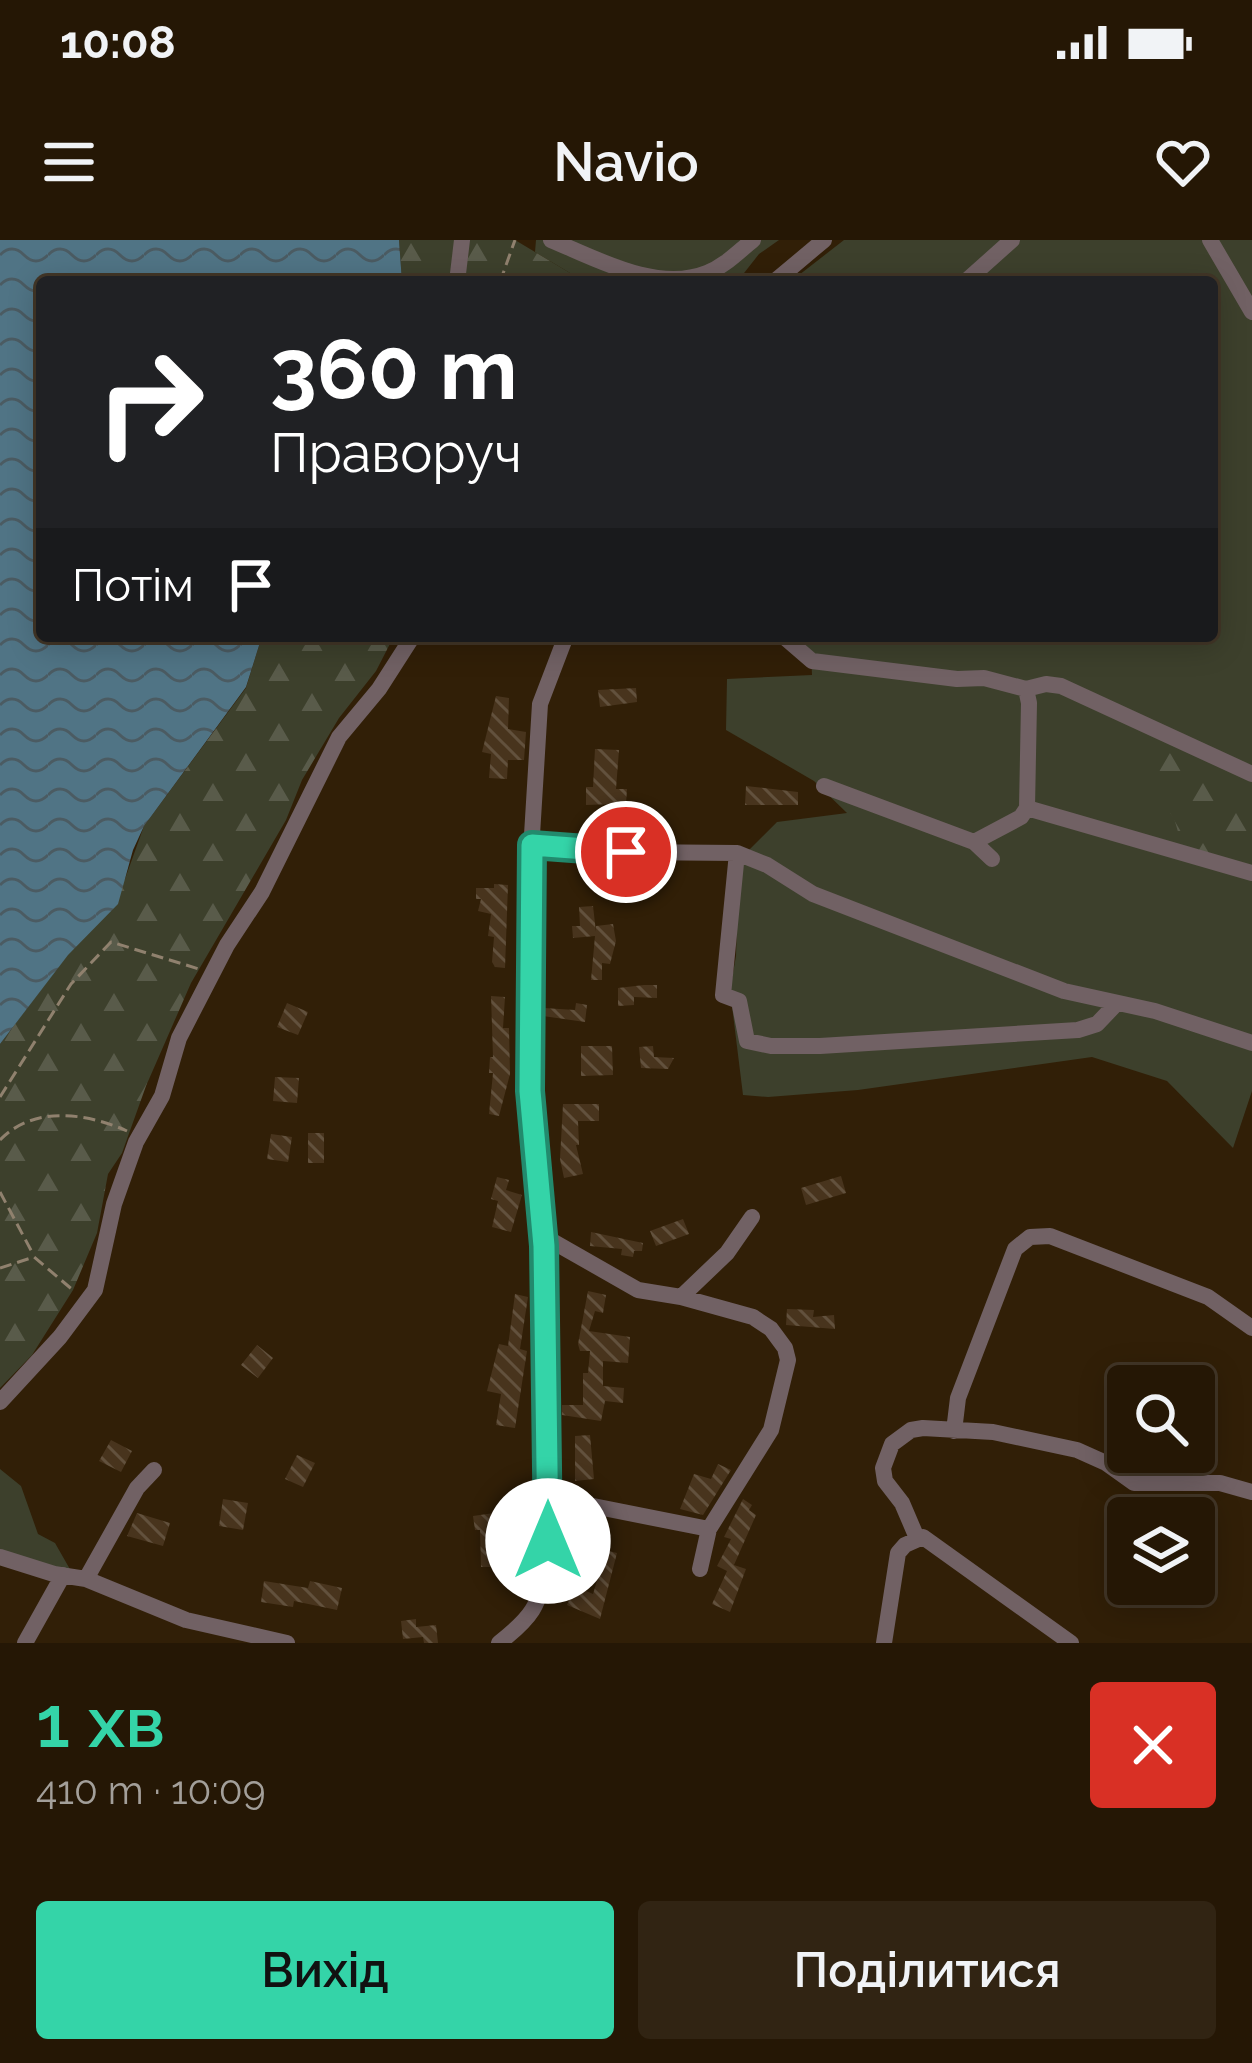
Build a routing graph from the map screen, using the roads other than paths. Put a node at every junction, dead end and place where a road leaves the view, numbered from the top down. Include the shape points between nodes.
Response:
1 (462, 240) edge
2 (551, 240) edge
3 (753, 240) edge
4 (824, 240) edge
5 (1012, 240) edge
6 (1210, 240) edge
7 (459, 276) edge
8 (666, 276) edge
9 (695, 276) edge
10 (781, 276) edge
11 (972, 276) edge
12 (1252, 312) edge
13 (409, 642) edge
14 (559, 642) edge
15 (790, 642) edge
16 (1026, 688) junction
17 (1252, 774) edge
18 (824, 786) dead end
19 (1028, 808) junction
20 (974, 842) junction
21 (532, 845) junction
22 (737, 853) junction
23 (992, 859) dead end
24 (1252, 873) edge
25 (1117, 1003) junction
26 (1252, 1043) edge
27 (752, 1217) dead end
28 (544, 1242) junction
29 (681, 1297) junction
30 (1252, 1328) edge
31 (0, 1402) edge
32 (954, 1431) junction
33 (154, 1470) dead end
34 (1252, 1492) edge
35 (548, 1497) junction
36 (709, 1529) junction
37 (917, 1538) junction
38 (0, 1557) edge
39 (700, 1569) dead end
40 (63, 1575) junction
41 (86, 1579) junction
42 (25, 1643) edge
43 (287, 1643) edge
44 (499, 1643) edge
45 (884, 1643) edge
46 (1071, 1643) edge

1 - 7 street
2 - 8 street via 625,270
3 - 9 street via 723,266
4 - 10 street
5 - 11 street
6 - 12 street
13 - 31 street via 339,737 179,1038 114,1204 95,1289
14 - 21 street via 540,704
15 - 16 street via 812,661
16 - 17 street via 1061,686
16 - 19 street
18 - 20 street
19 - 20 street
19 - 24 street
20 - 23 street
21 - 22 street
21 - 28 street via 530,1091
22 - 25 street via 813,894 934,942
22 - 25 street via 724,995 739,1001 747,1041 820,1046 1078,1030
25 - 26 street
27 - 29 street
28 - 29 street via 638,1290
28 - 35 street
29 - 36 street via 763,1322 788,1360 771,1430
30 - 32 street via 1208,1297 1050,1236 1030,1237 1015,1249 973,1355
32 - 34 street via 1077,1450 1134,1483 1220,1483
32 - 37 street via 911,1430 886,1454 885,1481
33 - 41 street
35 - 36 street
35 - 44 street via 542,1596
36 - 39 street
37 - 45 street via 895,1563
37 - 46 street
38 - 40 street
40 - 41 street
40 - 42 street
41 - 43 street via 186,1620

